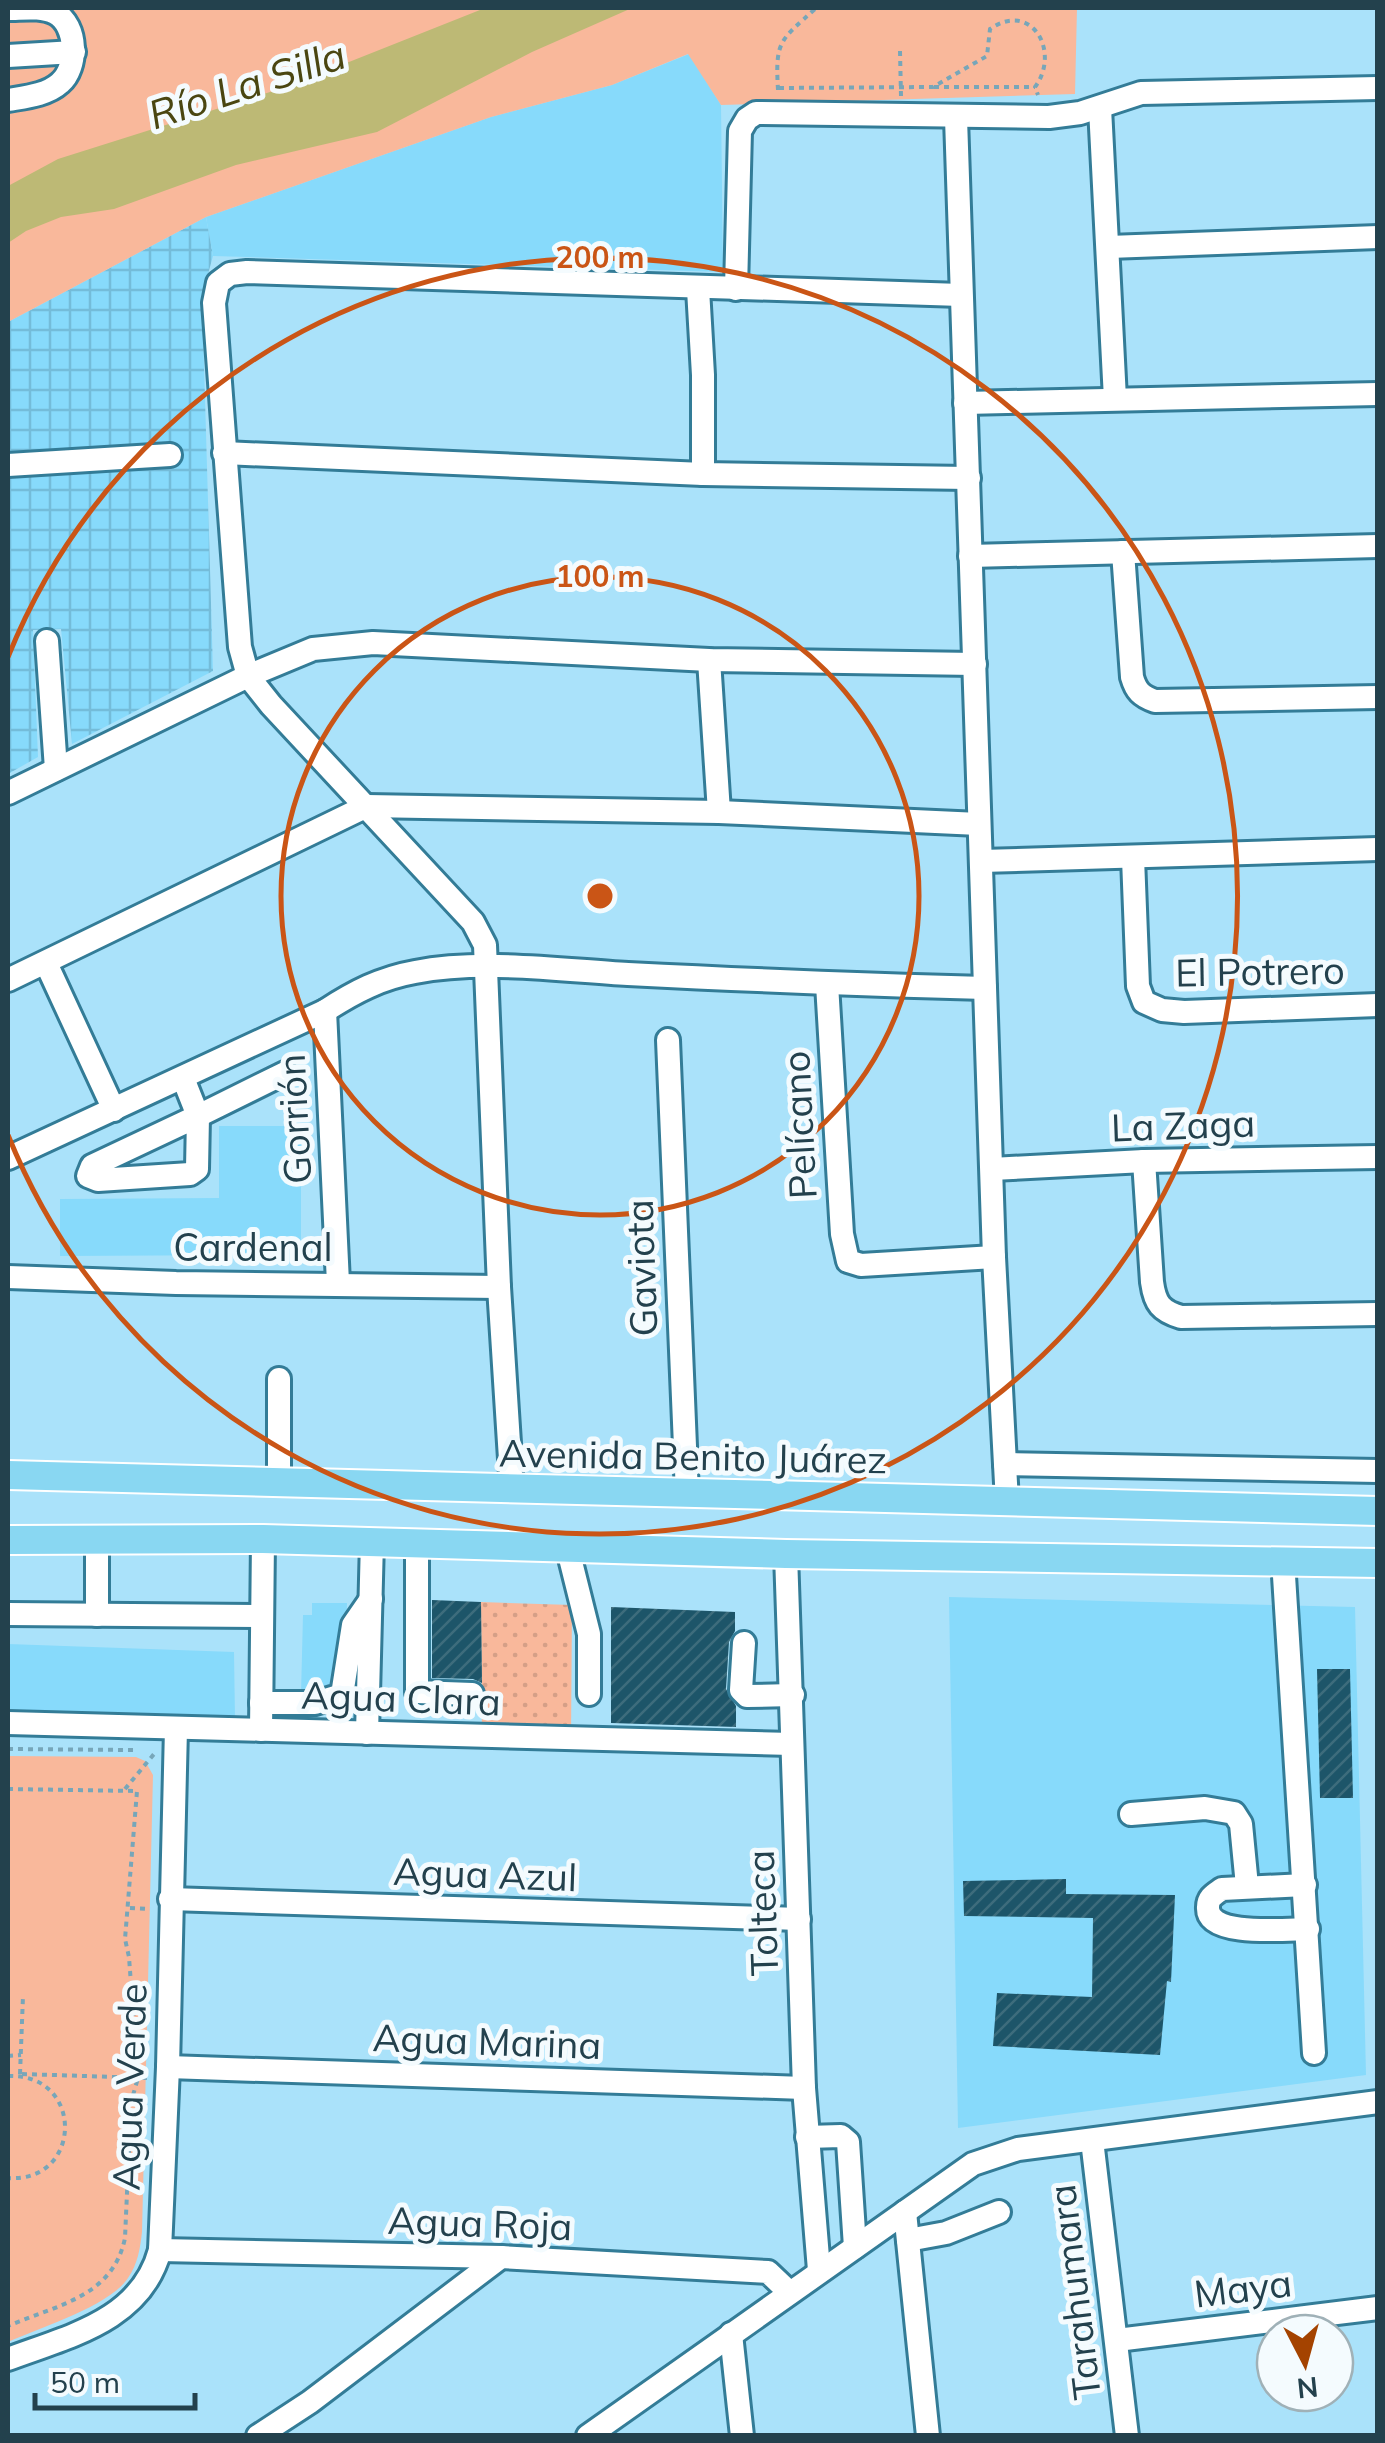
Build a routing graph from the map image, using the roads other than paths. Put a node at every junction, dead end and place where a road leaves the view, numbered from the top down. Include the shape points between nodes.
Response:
1 (8, 10) edge
2 (74, 52) junction
3 (8, 56) edge
4 (1378, 88) edge
5 (8, 100) edge
6 (1100, 108) junction
7 (956, 118) junction
8 (1378, 238) edge
9 (1110, 247) junction
10 (698, 289) junction
11 (736, 289) junction
12 (962, 295) junction
13 (1378, 394) edge
14 (1115, 399) junction
15 (965, 403) junction
16 (224, 453) junction
17 (170, 455) dead end
18 (8, 465) edge
19 (703, 474) junction
20 (968, 478) junction
21 (1378, 546) edge
22 (1123, 552) junction
23 (970, 556) junction
24 (47, 641) dead end
25 (710, 660) junction
26 (975, 664) junction
27 (248, 676) junction
28 (1378, 697) edge
29 (56, 769) junction
30 (8, 793) edge
31 (367, 806) junction
32 (718, 812) junction
33 (980, 824) junction
34 (1378, 849) edge
35 (1133, 858) junction
36 (981, 861) junction
37 (46, 963) junction
38 (488, 966) junction
39 (8, 980) edge
40 (827, 984) junction
41 (985, 988) junction
42 (1378, 1005) edge
43 (326, 1011) junction
44 (668, 1040) dead end
45 (285, 1072) dead end
46 (183, 1078) junction
47 (114, 1110) junction
48 (198, 1116) junction
49 (1378, 1157) edge
50 (8, 1158) edge
51 (1144, 1161) junction
52 (992, 1169) junction
53 (994, 1257) junction
54 (8, 1278) edge
55 (338, 1284) junction
56 (499, 1287) junction
57 (1378, 1314) edge
58 (280, 1379) dead end
59 (1006, 1464) junction
60 (1378, 1471) edge
61 (8, 1475) edge
62 (279, 1482) junction
63 (512, 1490) junction
64 (687, 1494) junction
65 (1007, 1502) junction
66 (1378, 1511) edge
67 (263, 1539) junction
68 (8, 1540) edge
69 (98, 1540) junction
70 (372, 1541) junction
71 (417, 1542) junction
72 (566, 1546) junction
73 (786, 1554) junction
74 (1282, 1560) junction
75 (1378, 1564) edge
76 (370, 1600) junction
77 (8, 1614) edge
78 (96, 1616) junction
79 (261, 1616) junction
80 (744, 1643) dead end
81 (417, 1692) junction
82 (472, 1694) dead end
83 (589, 1694) dead end
84 (793, 1695) junction
85 (261, 1703) junction
86 (8, 1723) edge
87 (176, 1728) junction
88 (261, 1730) junction
89 (367, 1734) junction
90 (418, 1735) junction
91 (792, 1744) junction
92 (1131, 1814) dead end
93 (1306, 1885) junction
94 (1246, 1886) junction
95 (162, 1904) junction
96 (798, 1919) junction
97 (1308, 1930) junction
98 (1314, 2053) dead end
99 (160, 2072) junction
100 (804, 2088) junction
101 (1378, 2102) edge
102 (807, 2137) junction
103 (1092, 2140) junction
104 (906, 2212) junction
105 (999, 2212) dead end
106 (908, 2240) junction
107 (855, 2248) junction
108 (160, 2250) junction
109 (501, 2257) junction
110 (819, 2270) junction
111 (789, 2292) junction
112 (1378, 2308) edge
113 (732, 2334) junction
114 (1118, 2340) junction
115 (8, 2359) edge
116 (258, 2436) edge
117 (588, 2436) edge
118 (742, 2436) edge
119 (928, 2436) edge
120 (1127, 2436) edge

1 - 2 street via 55,13 66,22
2 - 3 street
2 - 5 street via 70,73 58,86
4 - 6 street via 1141,94
6 - 7 street via 1049,118
6 - 9 street
7 - 11 street via 766,112 746,119 740,131
7 - 12 street
8 - 9 street
9 - 14 street
10 - 11 street
10 - 16 street via 230,274 218,283 214,303
10 - 19 street
11 - 12 street
12 - 15 street
13 - 14 street
14 - 15 street
15 - 20 street
16 - 19 street
16 - 27 street
17 - 18 street
19 - 20 street
20 - 23 street
21 - 22 street
22 - 23 street
22 - 28 street via 1132,677 1143,697
23 - 26 street
24 - 29 street
25 - 26 street
25 - 27 street via 353,644 313,648
25 - 32 street
26 - 33 street
27 - 29 street
27 - 31 street
29 - 30 street
31 - 32 street
31 - 37 street
31 - 38 street via 473,922
32 - 33 street
33 - 36 street
34 - 35 street
35 - 36 street
35 - 42 street, El Potrero via 1144,1002 1184,1012
36 - 41 street
37 - 39 street
37 - 47 street
38 - 40 street
38 - 43 street via 386,978
38 - 56 street
40 - 41 street
40 - 53 street, Pelícano via 848,1261 860,1266
41 - 52 street
43 - 46 street
43 - 55 street, Gorrión
44 - 64 street, Gaviota
45 - 48 street
46 - 47 street
46 - 48 street
47 - 50 street
48 - 48 street via 199,1162 190,1174 88,1176 92,1166
49 - 51 street, La Zaga
51 - 52 street, La Zaga
51 - 57 street via 1152,1282 1164,1312
52 - 53 street
53 - 59 street
54 - 55 street, Cardenal
55 - 56 street, Cardenal
56 - 63 street
58 - 62 street
59 - 60 street
59 - 65 street
61 - 62 main road, Avenida Benito Juárez
62 - 63 main road, Avenida Benito Juárez
63 - 64 main road, Avenida Benito Juárez
64 - 65 main road, Avenida Benito Juárez
65 - 66 main road, Avenida Benito Juárez
67 - 69 main road
67 - 70 main road
67 - 79 street
68 - 69 main road
69 - 78 street
70 - 71 main road
70 - 76 street
71 - 72 main road
71 - 81 street
72 - 73 main road
72 - 83 street via 589,1634
73 - 74 main road
73 - 84 street, Tolteca
74 - 75 main road
74 - 93 street
76 - 85 street via 353,1625 342,1695 315,1703
76 - 89 street
77 - 78 street
78 - 79 street
79 - 85 street
80 - 84 street via 741,1690 748,1696
81 - 82 street
81 - 90 street
84 - 91 street, Tolteca
85 - 88 street
86 - 87 street, Agua Clara
87 - 88 street, Agua Clara
87 - 95 street, Agua Verde
88 - 89 street, Agua Clara
89 - 90 street, Agua Clara
90 - 91 street, Agua Clara
91 - 96 street, Tolteca
92 - 94 street via 1205,1808 1234,1813 1241,1824
93 - 94 street
93 - 97 street
94 - 97 street via 1212,1896 1209,1914 1217,1924
95 - 96 street, Agua Azul
95 - 99 street, Agua Verde
96 - 100 street, Tolteca
97 - 98 street
99 - 100 street, Agua Marina
99 - 108 street, Agua Verde
100 - 102 street, Tolteca
101 - 103 street
102 - 107 street via 841,2136 848,2142
102 - 110 street, Tolteca
103 - 104 street via 994,2155
103 - 114 street, Tarahumara
104 - 106 street
104 - 107 street
105 - 106 street
106 - 119 street
107 - 110 street
108 - 109 street, Agua Roja
108 - 115 street, Agua Verde via 146,2285 112,2318
109 - 111 street, Agua Roja via 768,2272
109 - 116 street
110 - 111 street
111 - 113 street
112 - 114 street, Maya
113 - 117 street
113 - 118 street
114 - 120 street, Tarahumara

